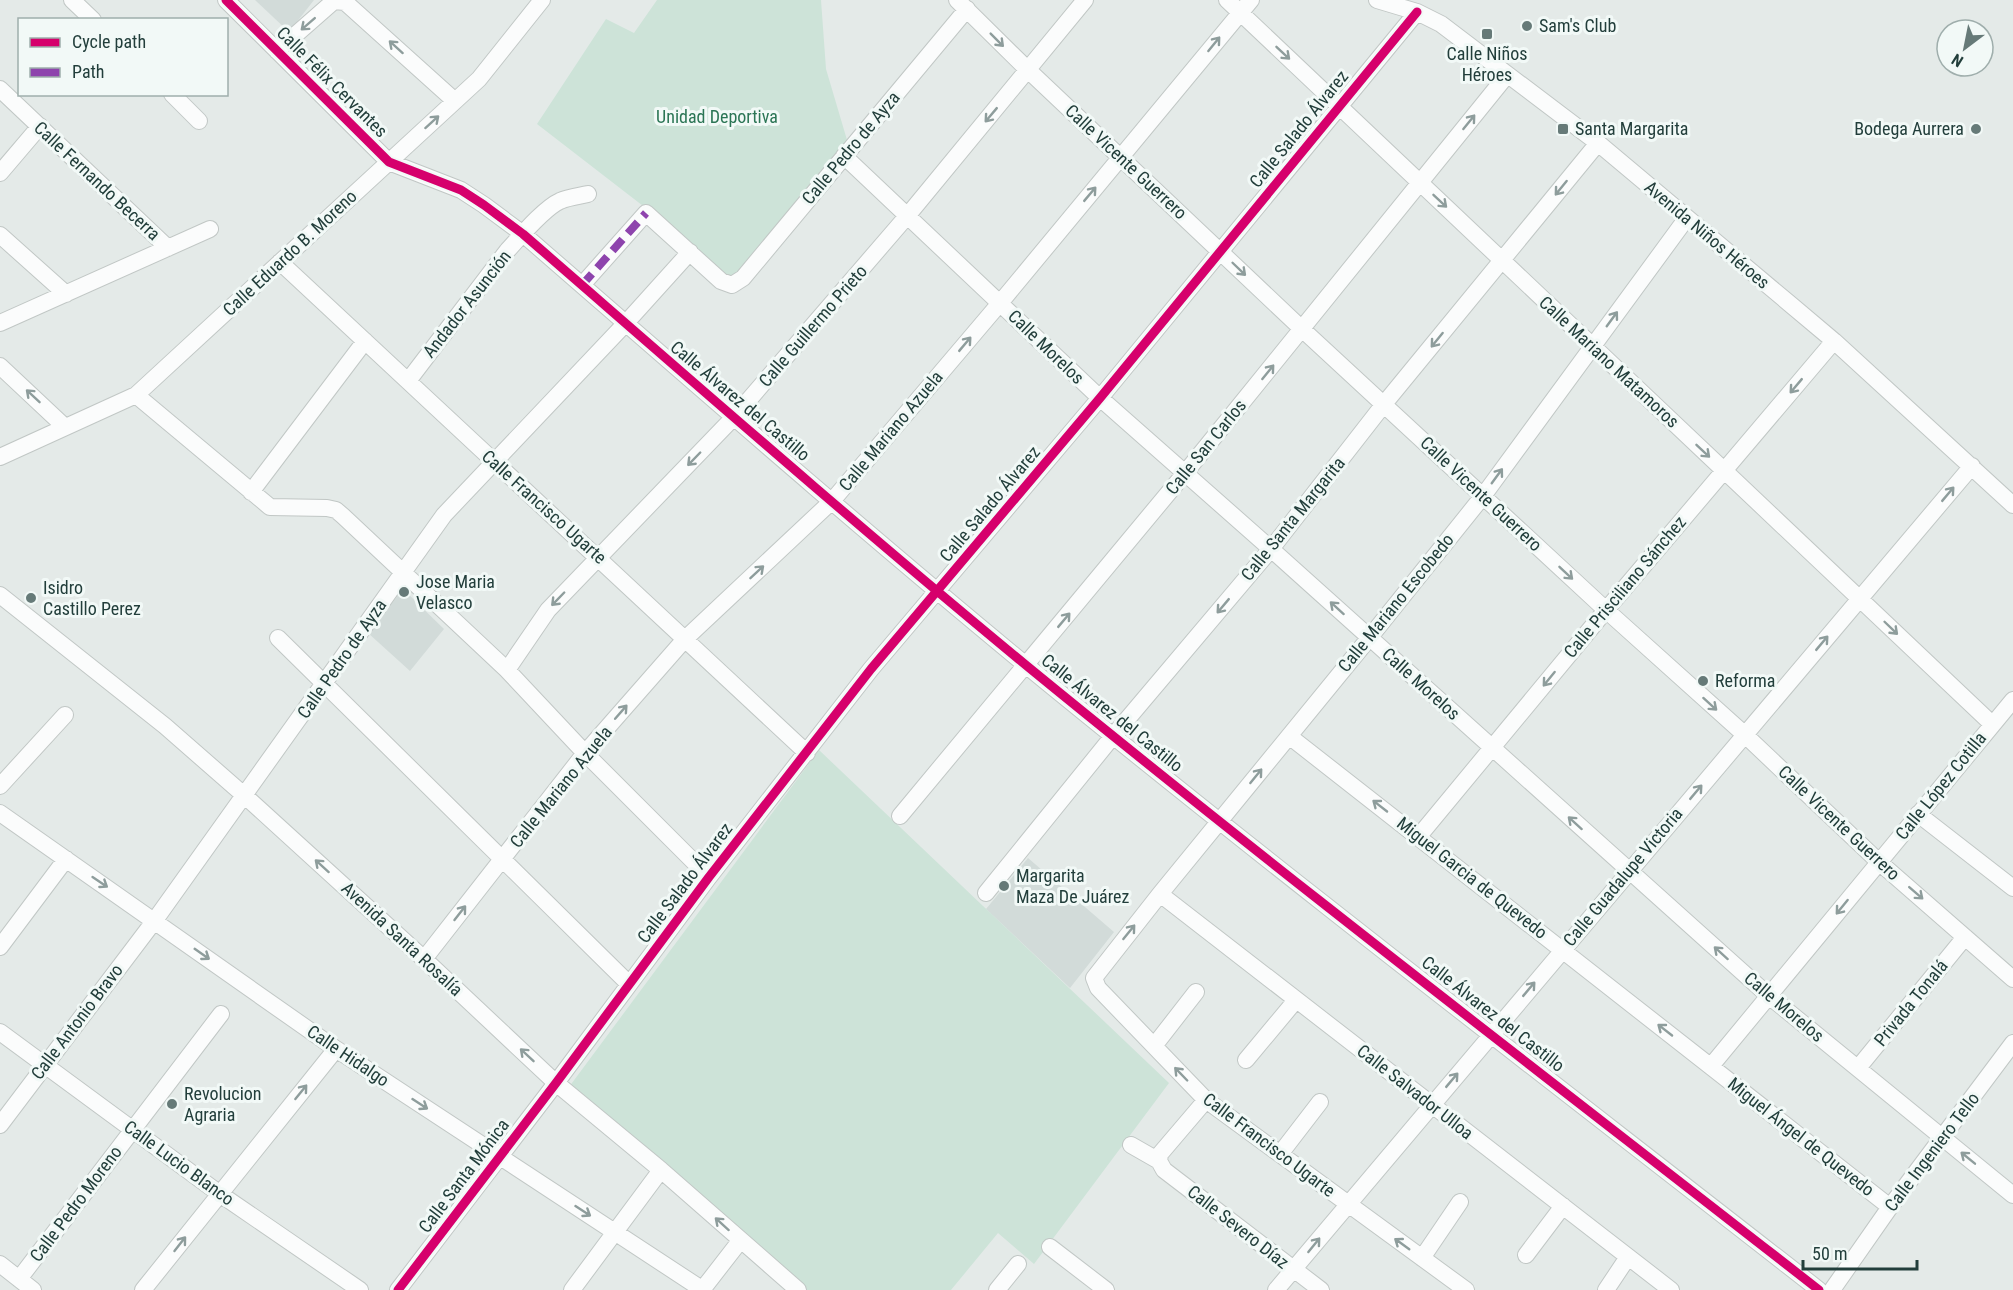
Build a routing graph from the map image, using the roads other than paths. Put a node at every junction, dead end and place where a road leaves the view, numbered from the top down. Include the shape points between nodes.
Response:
1 (72, 0) edge
2 (226, 0) edge
3 (340, 0) edge
4 (542, 0) edge
5 (1085, 0) edge
6 (1227, 0) edge
7 (1377, 0) edge
8 (962, 4) edge
9 (1246, 6) edge
10 (1417, 12) junction
11 (91, 18) edge
12 (277, 51) junction
13 (1028, 70) junction
14 (1508, 75) junction
15 (0, 89) edge
16 (174, 96) edge
17 (455, 101) junction
18 (1340, 106) junction
19 (199, 120) dead end
20 (40, 126) junction
21 (1598, 143) junction
22 (844, 156) junction
23 (1120, 158) junction
24 (389, 162) junction
25 (0, 173) edge
26 (1420, 183) junction
27 (588, 194) dead end
28 (908, 215) junction
29 (1686, 219) junction
30 (210, 229) dead end
31 (523, 234) junction
32 (0, 235) edge
33 (168, 248) junction
34 (1220, 251) junction
35 (690, 252) junction
36 (1502, 260) junction
37 (280, 262) junction
38 (582, 285) junction
39 (66, 294) junction
40 (1000, 303) junction
41 (0, 323) edge
42 (625, 324) junction
43 (1303, 330) junction
44 (365, 341) junction
45 (1834, 341) junction
46 (1593, 346) junction
47 (0, 366) edge
48 (408, 381) junction
49 (136, 395) junction
50 (1100, 398) junction
51 (1384, 404) junction
52 (734, 417) junction
53 (65, 427) junction
54 (0, 457) edge
55 (494, 462) junction
56 (1972, 466) junction
57 (1724, 471) junction
58 (1185, 473) junction
59 (251, 492) junction
60 (1483, 496) junction
61 (832, 501) junction
62 (2013, 505) edge
63 (1271, 549) junction
64 (599, 558) junction
65 (403, 572) junction
66 (938, 591) junction
67 (1859, 599) junction
68 (3, 603) edge
69 (1605, 610) junction
70 (1370, 637) junction
71 (279, 638) dead end
72 (685, 639) junction
73 (1026, 665) junction
74 (507, 670) junction
75 (324, 684) junction
76 (2013, 700) edge
77 (65, 715) dead end
78 (1992, 724) junction
79 (1744, 735) junction
80 (1113, 736) junction
81 (1289, 736) junction
82 (1492, 748) junction
83 (585, 753) junction
84 (807, 753) junction
85 (0, 786) edge
86 (245, 796) junction
87 (0, 813) edge
88 (1918, 814) junction
89 (900, 816) dead end
90 (1219, 821) junction
91 (1419, 836) junction
92 (66, 860) junction
93 (502, 860) junction
94 (1879, 862) junction
95 (1629, 871) junction
96 (709, 877) junction
97 (2013, 888) edge
98 (986, 893) dead end
99 (1160, 894) junction
100 (154, 920) junction
101 (1965, 937) junction
102 (0, 947) edge
103 (1562, 950) junction
104 (424, 959) junction
105 (1094, 978) joint
106 (2013, 979) edge
107 (629, 984) junction
108 (1196, 992) dead end
109 (1769, 996) junction
110 (1296, 1000) junction
111 (221, 1014) dead end
112 (0, 1032) edge
113 (1491, 1033) junction
114 (2013, 1043) edge
115 (1154, 1047) junction
116 (336, 1049) junction
117 (1246, 1060) dead end
118 (45, 1066) junction
119 (1711, 1066) junction
120 (1858, 1068) junction
121 (556, 1083) junction
122 (1206, 1100) junction
123 (1320, 1102) dead end
124 (1432, 1104) junction
125 (0, 1125) edge
126 (133, 1130) junction
127 (1943, 1137) junction
128 (1131, 1145) dead end
129 (1280, 1154) junction
130 (500, 1156) junction
131 (1159, 1161) junction
132 (661, 1170) junction
133 (220, 1194) junction
134 (2013, 1195) edge
135 (1460, 1202) dead end
136 (1348, 1204) junction
137 (1563, 1206) junction
138 (1890, 1208) junction
139 (615, 1232) junction
140 (740, 1241) junction
141 (1050, 1247) dead end
142 (1526, 1255) dead end
143 (1628, 1257) junction
144 (1422, 1258) junction
145 (0, 1264) edge
146 (1018, 1264) dead end
147 (1293, 1270) junction
148 (19, 1279) junction
149 (33, 1290) edge
150 (143, 1290) edge
151 (360, 1290) edge
152 (398, 1290) edge
153 (572, 1290) edge
154 (702, 1290) edge
155 (798, 1290) edge
156 (997, 1290) edge
157 (1106, 1290) edge
158 (1276, 1290) edge
159 (1321, 1290) edge
160 (1466, 1290) edge
161 (1606, 1290) edge
162 (1671, 1290) edge
163 (1819, 1290) edge
164 (1832, 1290) edge

1 - 11 street
2 - 12 street, Calle Félix Cervantes
3 -> 12 street
17 -> 3 street
4 - 17 street, Calle Eduardo B. Moreno via 479,79
5 - 13 street, Calle Guillermo Prieto
6 - 9 street, Calle Mariano Matamoros
7 - 10 street, Avenida Niños Héroes
8 -> 13 street, Calle Vicente Guerrero
8 - 22 street, Calle Pedro de Ayza
9 -> 18 street, Calle Mariano Matamoros
23 -> 9 street, Calle Mariano Azuela
10 - 14 street, Avenida Niños Héroes via 1441,24
10 - 18 street, Calle Salado Álvarez
12 - 24 street, Calle Félix Cervantes
13 - 23 street, Calle Vicente Guerrero
13 -> 28 street, Calle Guillermo Prieto
14 - 21 street, Avenida Niños Héroes
26 -> 14 street, Calle San Carlos
15 - 20 street, Calle Fernando Becerra
16 - 19 street
24 -> 17 street, Calle Eduardo B. Moreno
18 - 26 street, Calle Mariano Matamoros
18 - 34 street, Calle Salado Álvarez
20 - 25 street
20 - 33 street, Calle Fernando Becerra
21 - 29 street, Avenida Niños Héroes
21 -> 36 street, Calle Santa Margarita
22 - 28 street, Calle Morelos
22 - 35 street, Calle Pedro de Ayza via 743,278 732,285 721,281
23 - 34 street, Calle Vicente Guerrero
40 -> 23 street, Calle Mariano Azuela
24 - 31 street, Calle Álvarez del Castillo via 461,190
24 - 37 street, Calle Eduardo B. Moreno
26 -> 36 street, Calle Mariano Matamoros
26 - 43 street, Calle San Carlos
27 - 31 street, Andador Asunción via 560,201
28 - 40 street, Calle Morelos
28 - 52 street, Calle Guillermo Prieto
29 - 45 street, Avenida Niños Héroes
46 -> 29 street, Calle Mariano Escobedo
30 - 33 street
31 - 38 street, Calle Álvarez del Castillo
31 - 48 street, Andador Asunción
32 - 39 street
33 - 39 street
34 -> 43 street, Calle Vicente Guerrero
34 - 50 street, Calle Salado Álvarez
35 - 38 street via 646,213
35 - 42 street, Calle Pedro de Ayza
36 - 46 street, Calle Mariano Matamoros
36 -> 51 street, Calle Santa Margarita
37 - 44 street, Calle Francisco Ugarte
37 - 49 street, Calle Eduardo B. Moreno
38 - 42 street, Calle Álvarez del Castillo
39 - 41 street
40 - 50 street, Calle Morelos
61 -> 40 street, Calle Mariano Azuela
42 - 52 street, Calle Álvarez del Castillo
42 - 55 street, Calle Pedro de Ayza
43 - 51 street, Calle Vicente Guerrero
58 -> 43 street, Calle San Carlos
44 - 48 street, Calle Francisco Ugarte
44 - 59 street
45 - 56 street, Avenida Niños Héroes
45 -> 57 street, Calle Prisciliano Sánchez
46 -> 57 street, Calle Mariano Matamoros
60 -> 46 street, Calle Mariano Escobedo
53 -> 47 street
48 - 55 street, Calle Francisco Ugarte
49 - 53 street, Calle Eduardo B. Moreno
49 - 59 street
50 - 58 street, Calle Morelos
50 - 66 street, Calle Salado Álvarez
51 - 60 street, Calle Vicente Guerrero
51 - 63 street, Calle Santa Margarita
52 - 61 street, Calle Álvarez del Castillo
52 -> 64 street, Calle Guillermo Prieto
53 - 54 street, Calle Eduardo B. Moreno
55 - 64 street, Calle Francisco Ugarte
55 - 65 street, Calle Pedro de Ayza via 444,515
56 - 62 street, Avenida Niños Héroes
67 -> 56 street, Calle Guadalupe Victoria
57 - 67 street, Calle Mariano Matamoros
57 - 69 street, Calle Prisciliano Sánchez
58 - 63 street, Calle Morelos
73 -> 58 street, Calle San Carlos
59 - 65 street via 270,507 336,510
60 -> 69 street, Calle Vicente Guerrero
60 - 70 street, Calle Mariano Escobedo
61 - 66 street, Calle Álvarez del Castillo
72 -> 61 street, Calle Mariano Azuela
70 -> 63 street, Calle Morelos
63 -> 80 street, Calle Santa Margarita
64 - 72 street, Calle Francisco Ugarte
64 -> 74 street, Calle Guillermo Prieto via 548,610
65 - 74 street
65 - 75 street, Calle Pedro de Ayza
66 - 73 street, Calle Álvarez del Castillo
66 - 84 street, Calle Salado Álvarez
67 -> 78 street, Calle Mariano Matamoros
79 -> 67 street, Calle Guadalupe Victoria
68 - 86 street, Avenida Santa Rosalía via 165,726
69 -> 79 street, Calle Vicente Guerrero
69 -> 82 street, Calle Prisciliano Sánchez
70 - 81 street, Calle Mariano Escobedo
70 - 82 street, Calle Morelos
71 - 75 street
83 -> 72 street, Calle Mariano Azuela
72 - 84 street, Calle Francisco Ugarte
73 - 80 street, Calle Álvarez del Castillo
73 - 89 street, Calle San Carlos
74 - 83 street
75 - 86 street, Calle Pedro de Ayza
75 - 93 street
76 - 78 street, Calle López Cotilla
77 - 85 street
78 - 88 street, Calle López Cotilla
79 - 94 street, Calle Vicente Guerrero
95 -> 79 street, Calle Guadalupe Victoria
80 - 90 street, Calle Álvarez del Castillo
80 - 98 street, Calle Santa Margarita
90 -> 81 street, Calle Mariano Escobedo
91 -> 81 street, Miguel Garcia de Quevedo
82 - 91 street, Calle Prisciliano Sánchez
95 -> 82 street, Calle Morelos
83 - 93 street, Calle Mariano Azuela
83 - 96 street
84 - 96 street, Calle Salado Álvarez
86 - 100 street, Calle Pedro de Ayza
104 -> 86 street, Avenida Santa Rosalía
87 - 92 street, Calle Hidalgo
88 - 94 street, Calle López Cotilla
88 - 97 street
90 - 99 street, Calle Mariano Escobedo
90 - 113 street, Calle Álvarez del Castillo
91 - 103 street, Miguel Garcia de Quevedo
92 -> 100 street, Calle Hidalgo
92 - 102 street
104 -> 93 street, Calle Mariano Azuela
93 - 107 street
94 -> 101 street, Calle Vicente Guerrero
94 -> 109 street, Calle López Cotilla
95 - 103 street, Calle Guadalupe Victoria
109 -> 95 street, Calle Morelos
96 - 107 street, Calle Salado Álvarez
105 -> 99 street, Calle Mariano Escobedo
99 - 110 street, Calle Salvador Ulloa
100 -> 116 street, Calle Hidalgo
100 - 118 street, Calle Antonio Bravo
101 - 106 street, Calle Vicente Guerrero
101 - 120 street, Privada Tonalá
113 -> 103 street, Calle Guadalupe Victoria
119 -> 103 street, Miguel Garcia de Quevedo
121 -> 104 street, Avenida Santa Rosalía
105 - 115 street, Calle Francisco Ugarte via 1098,988
107 - 121 street, Calle Salado Álvarez
108 - 115 street
109 - 119 street, Calle López Cotilla
109 - 120 street, Calle Morelos
110 - 117 street
110 - 124 street, Calle Salvador Ulloa
111 - 126 street, Calle Pedro Moreno
112 - 118 street, Calle Lucio Blanco
124 -> 113 street, Calle Guadalupe Victoria
113 - 163 street, Calle Álvarez del Castillo
114 - 127 street, Calle Ingeniero Tello
122 -> 115 street, Calle Francisco Ugarte
116 -> 130 street, Calle Hidalgo
133 -> 116 street
118 - 125 street, Calle Antonio Bravo
118 - 126 street, Calle Lucio Blanco
119 - 138 street, Miguel Ángel de Quevedo
120 - 127 street, Calle Morelos
121 - 130 street, Calle Santa Mónica
121 - 132 street, Avenida Santa Rosalía
122 - 129 street, Calle Francisco Ugarte
122 - 131 street via 1160,1154
123 - 129 street
124 - 136 street, Calle Guadalupe Victoria
124 - 137 street, Calle Salvador Ulloa
126 - 133 street, Calle Lucio Blanco
126 - 148 street, Calle Pedro Moreno
134 -> 127 street, Calle Morelos
127 - 138 street, Calle Ingeniero Tello
128 - 131 street, Calle Severo Díaz
129 - 136 street, Calle Francisco Ugarte
130 -> 139 street, Calle Hidalgo
130 - 152 street, Calle Santa Mónica
131 - 147 street, Calle Severo Díaz via 1164,1170
132 - 139 street
140 -> 132 street, Avenida Santa Rosalía
150 -> 133 street
133 - 151 street, Calle Lucio Blanco
135 - 144 street
144 -> 136 street, Calle Francisco Ugarte
147 -> 136 street, Calle Guadalupe Victoria
137 - 142 street
137 - 143 street, Calle Salvador Ulloa
138 - 164 street, Calle Ingeniero Tello
139 - 153 street
139 - 154 street, Calle Hidalgo
140 - 154 street
140 - 155 street, Avenida Santa Rosalía
141 - 157 street
143 - 161 street
143 - 162 street, Calle Salvador Ulloa
144 - 160 street, Calle Francisco Ugarte
145 - 148 street
146 - 156 street
147 - 158 street, Calle Guadalupe Victoria
147 - 159 street, Calle Severo Díaz
148 - 149 street

